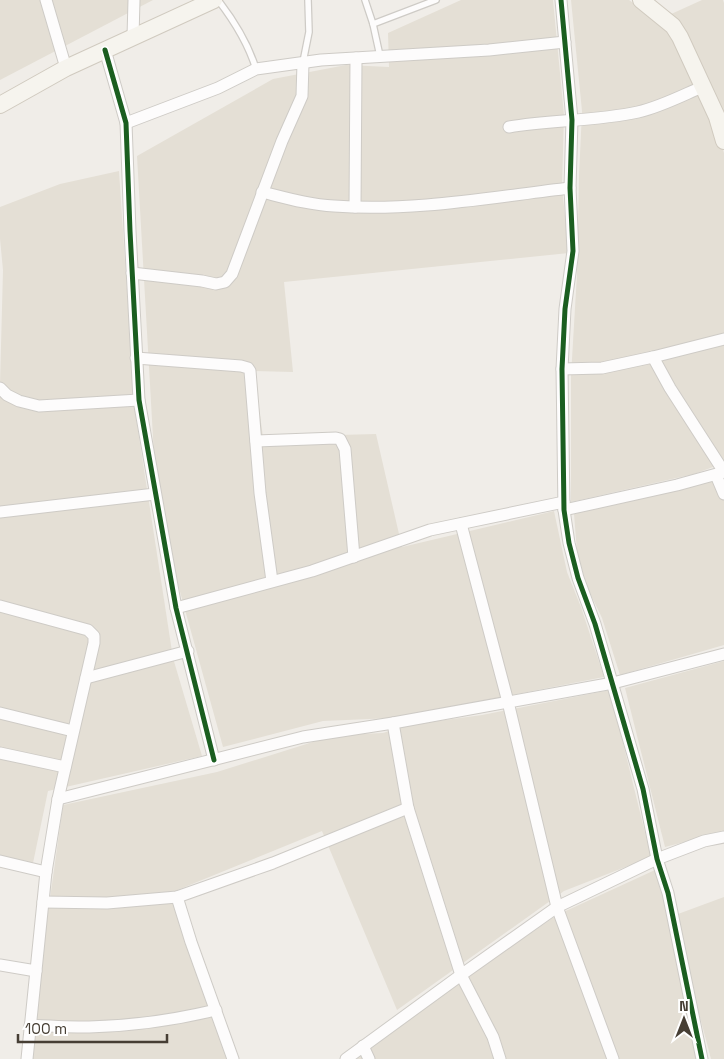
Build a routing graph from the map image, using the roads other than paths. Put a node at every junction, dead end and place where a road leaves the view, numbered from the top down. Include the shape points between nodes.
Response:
1 (46, 0) edge
2 (134, 0) edge
3 (214, 0) edge
4 (218, 0) edge
5 (308, 0) edge
6 (366, 0) edge
7 (436, 0) edge
8 (561, 0) edge
9 (641, 0) edge
10 (373, 24) junction
11 (133, 37) junction
12 (565, 42) junction
13 (105, 50) junction
14 (380, 56) junction
15 (356, 58) junction
16 (303, 63) junction
17 (66, 68) junction
18 (256, 70) junction
19 (702, 87) junction
20 (1, 102) edge
21 (572, 120) junction
22 (126, 122) junction
23 (509, 127) dead end
24 (724, 141) edge
25 (570, 188) junction
26 (262, 192) junction
27 (355, 207) junction
28 (132, 273) junction
29 (724, 339) edge
30 (653, 357) junction
31 (136, 358) junction
32 (562, 369) junction
33 (0, 388) edge
34 (139, 400) junction
35 (256, 441) junction
36 (721, 473) edge
37 (155, 494) junction
38 (724, 494) edge
39 (564, 506) junction
40 (0, 512) edge
41 (461, 524) junction
42 (354, 557) junction
43 (272, 581) junction
44 (0, 606) edge
45 (176, 608) junction
46 (188, 652) junction
47 (724, 654) edge
48 (86, 678) junction
49 (613, 683) junction
50 (508, 702) junction
51 (0, 713) edge
52 (393, 723) junction
53 (74, 731) junction
54 (0, 753) edge
55 (214, 760) junction
56 (65, 767) junction
57 (58, 799) junction
58 (408, 808) junction
59 (724, 837) edge
60 (658, 860) junction
61 (0, 861) edge
62 (46, 872) junction
63 (177, 897) junction
64 (43, 902) junction
65 (557, 908) junction
66 (0, 965) edge
67 (36, 971) junction
68 (461, 975) junction
69 (216, 1010) junction
70 (30, 1025) junction
71 (362, 1046) junction
72 (27, 1059) edge
73 (233, 1059) edge
74 (346, 1059) edge
75 (369, 1059) edge
76 (500, 1059) edge
77 (613, 1059) edge
78 (702, 1059) edge

1 - 17 street
2 - 11 street
3 - 11 street
4 - 18 lane via 245,39
5 - 16 lane via 308,32
6 - 10 lane
7 - 10 lane
8 - 12 street
9 - 19 street via 673,26
10 - 14 lane
11 - 13 street
12 - 14 street
12 - 21 street
13 - 17 street
13 - 22 street
14 - 15 street
15 - 16 street
15 - 27 street
16 - 18 street
16 - 26 street via 302,96
17 - 20 street
18 - 22 street via 218,88
19 - 21 street via 640,111
19 - 24 street
21 - 23 street
21 - 25 street
22 - 28 street
25 - 27 street via 492,199
25 - 32 street via 573,251
26 - 27 street via 293,200
26 - 28 street via 232,274 225,282 216,284
28 - 31 street
29 - 30 street
30 - 32 street via 602,368
30 - 36 street
31 - 34 street
31 - 35 street via 248,368
32 - 39 street
33 - 34 street via 19,401 39,406
34 - 37 street
35 - 42 street via 340,439 345,449
35 - 43 street
36 - 38 street
36 - 39 street via 677,485
37 - 40 street
37 - 45 street
39 - 41 street
39 - 49 street via 578,578 596,624
41 - 42 street via 430,530
41 - 50 street
42 - 43 street
43 - 45 street
44 - 48 street via 88,630 94,636 94,643
45 - 46 street
46 - 48 street
46 - 55 street
47 - 49 street
48 - 53 street
49 - 50 street
49 - 60 street via 643,790
50 - 52 street
50 - 65 street
51 - 53 street
52 - 55 street via 303,737
52 - 58 street
53 - 56 street
54 - 56 street
55 - 57 street
56 - 57 street
57 - 62 street
58 - 63 street via 273,863
58 - 68 street
59 - 60 street via 704,841
60 - 65 street
60 - 78 street via 668,892
61 - 62 street
62 - 64 street
63 - 64 street via 107,903
63 - 69 street
64 - 67 street
65 - 68 street
65 - 77 street
66 - 67 street
67 - 70 street
68 - 71 street
68 - 76 street via 493,1037
69 - 70 street via 138,1024 88,1027
69 - 73 street
70 - 72 street
71 - 74 street
71 - 75 street

